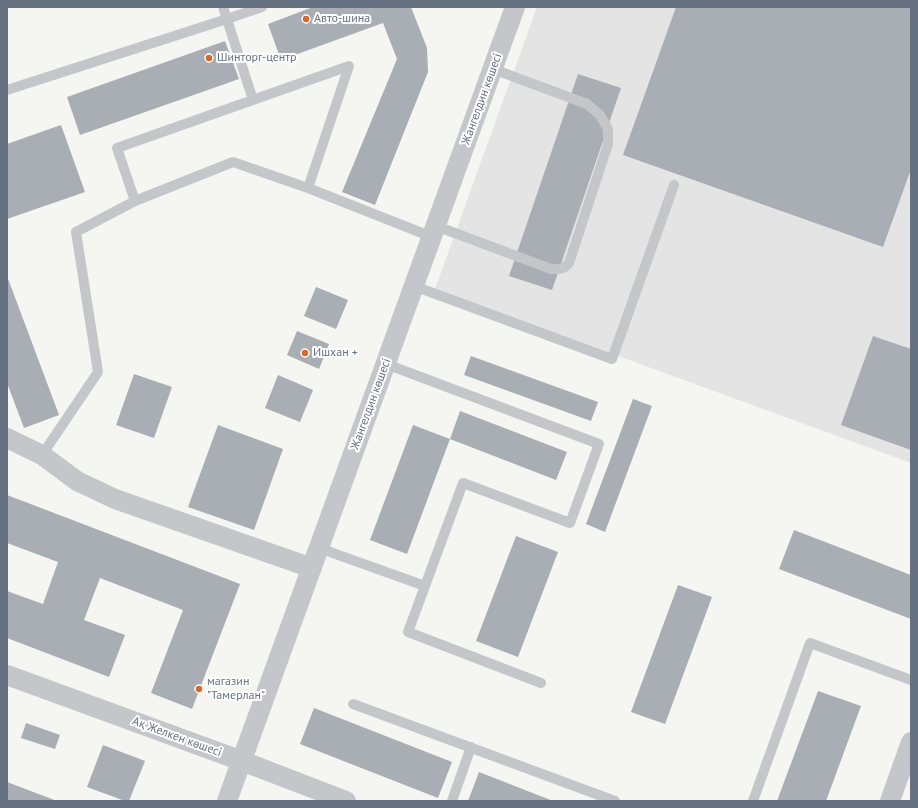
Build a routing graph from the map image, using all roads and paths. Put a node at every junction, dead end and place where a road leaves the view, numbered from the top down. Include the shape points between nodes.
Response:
1 (223, 7) edge
2 (262, 7) edge
3 (515, 7) edge
4 (227, 19) junction
5 (493, 69) junction
6 (7, 90) edge
7 (253, 100) junction
8 (674, 185) dead end
9 (308, 188) junction
10 (136, 201) junction
11 (434, 232) junction
12 (414, 286) junction
13 (386, 364) junction
14 (7, 438) edge
15 (42, 455) junction
16 (319, 548) junction
17 (312, 568) junction
18 (425, 586) junction
19 (7, 675) edge
20 (911, 680) edge
21 (541, 683) dead end
22 (353, 704) dead end
23 (911, 742) edge
24 (470, 747) junction
25 (242, 761) junction
26 (227, 801) edge
27 (346, 801) edge
28 (452, 801) edge
29 (615, 801) edge
30 (753, 801) edge
31 (890, 801) edge

1 - 4 lane
2 - 4 lane
3 - 5 street, Жангелдин көшесі
4 - 6 lane
4 - 7 lane
5 - 11 street, Жангелдин көшесі
5 - 11 lane via 587,104 600,115 608,129 608,144 569,263 559,269 551,269
7 - 9 lane via 349,66
7 - 10 lane via 116,148
8 - 12 lane via 612,359
9 - 10 lane via 233,162
9 - 11 lane
10 - 15 lane via 76,232 98,372
11 - 12 street, Жангелдин көшесі
12 - 13 street, Жангелдин көшесі
13 - 16 street, Жангелдин көшесі
13 - 18 lane via 599,444 570,523 463,483
14 - 15 street
15 - 17 street via 77,481 115,499
16 - 17 street, Жангелдин көшесі
16 - 18 lane
17 - 25 street, Жангелдин көшесі
18 - 21 lane via 408,632
19 - 25 street, Ақ Желкен көшесі
20 - 30 lane via 810,643
22 - 24 lane
23 - 31 street
24 - 28 lane
24 - 29 lane
25 - 26 street, Жангелдин көшесі
25 - 27 street, Ақ Желкен көшесі

